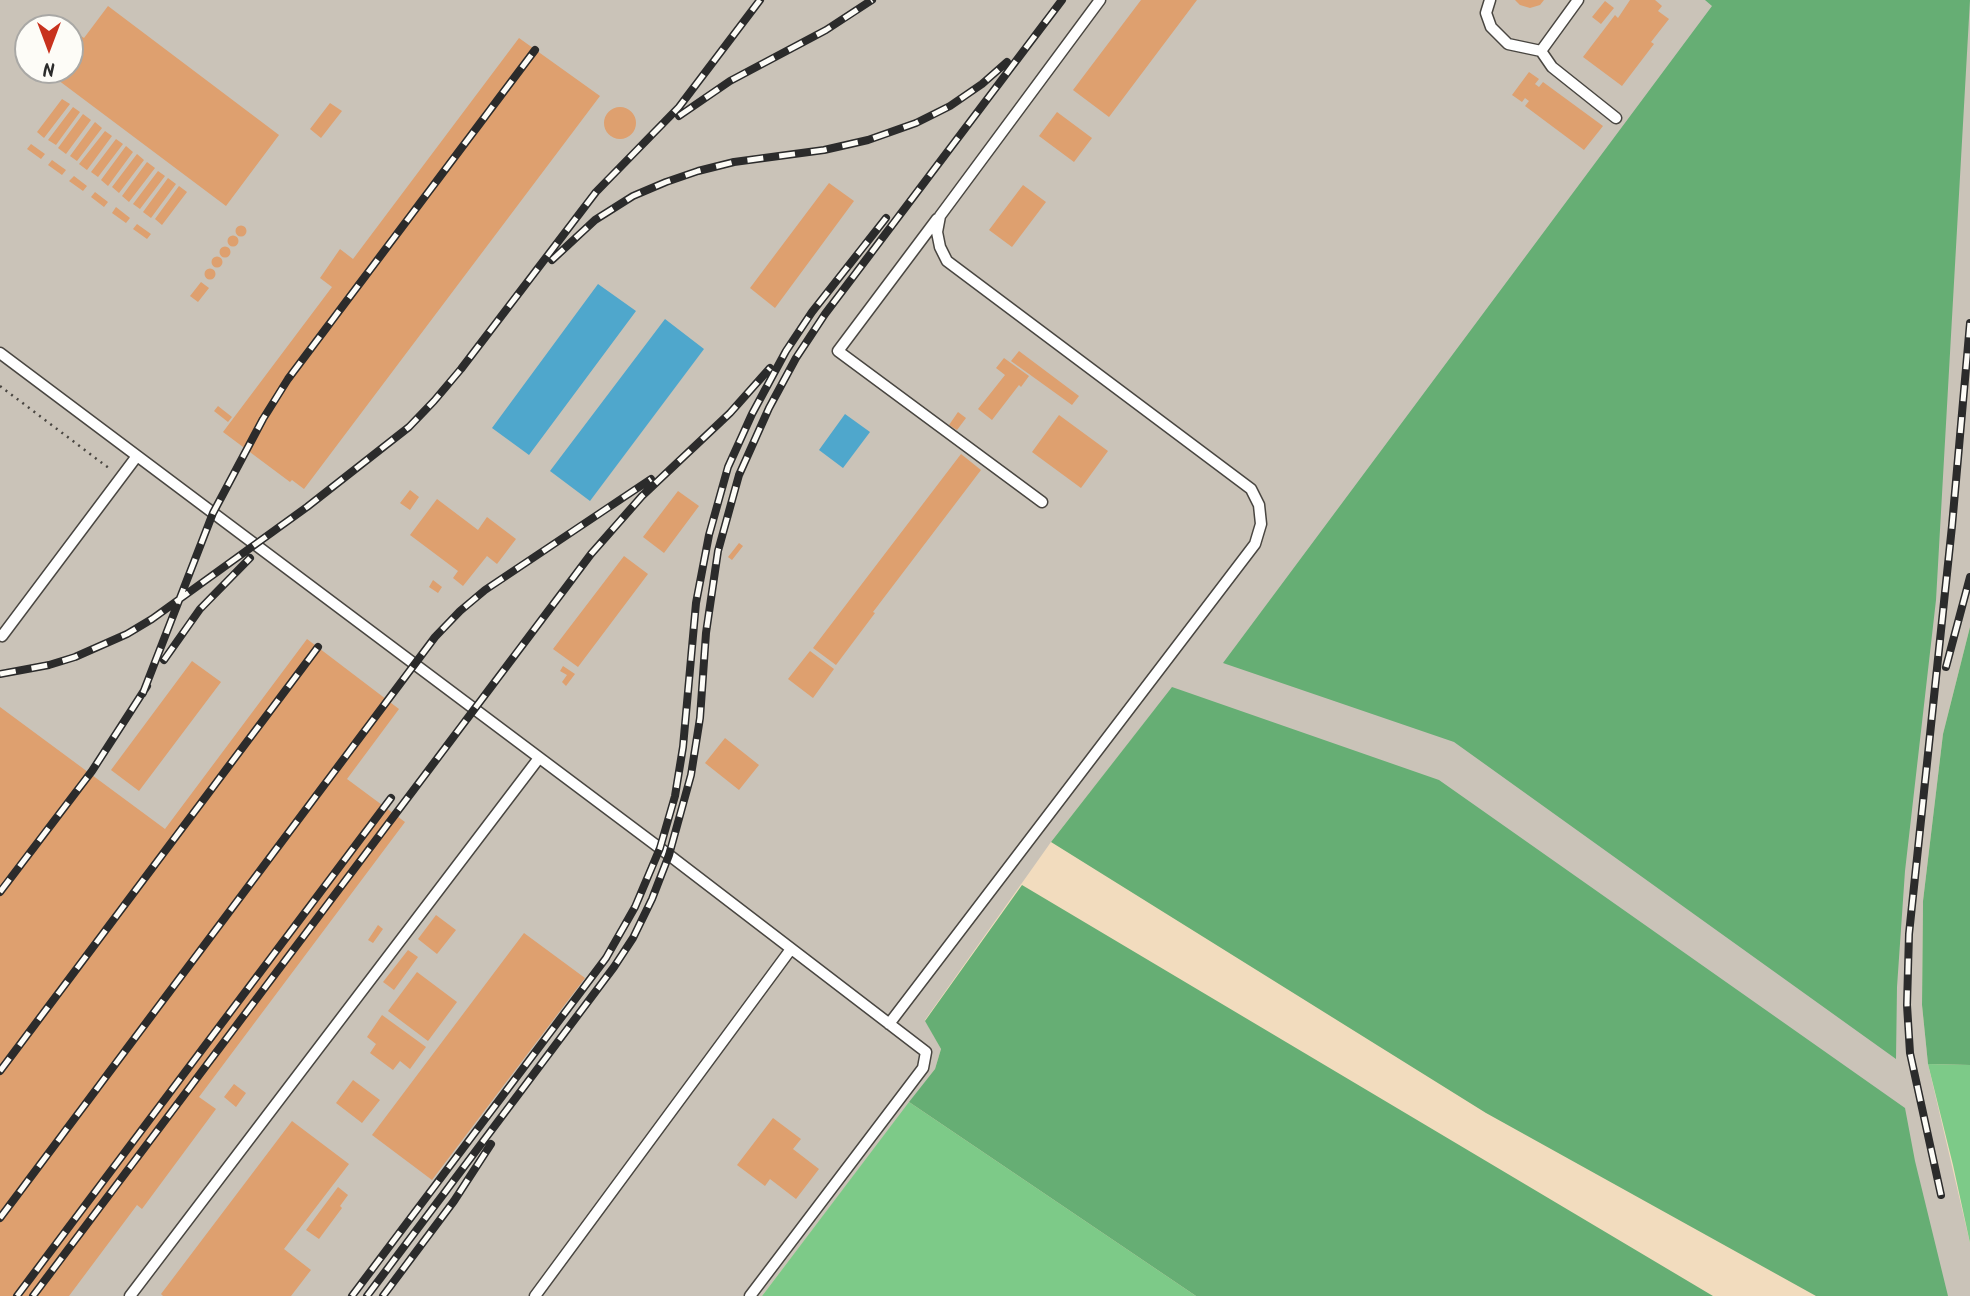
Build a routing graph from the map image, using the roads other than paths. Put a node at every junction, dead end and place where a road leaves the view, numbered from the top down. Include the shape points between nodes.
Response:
1 (1100, 0) edge
2 (1490, 0) edge
3 (1577, 0) edge
4 (1541, 51) junction
5 (1616, 118) dead end
6 (940, 216) junction
7 (0, 353) edge
8 (137, 456) junction
9 (1042, 502) dead end
10 (0, 635) edge
11 (539, 758) junction
12 (791, 949) junction
13 (889, 1024) junction
14 (130, 1296) edge
15 (535, 1296) edge
16 (750, 1296) edge

1 - 6 lane
2 - 4 lane via 1486,13 1491,27 1508,44
3 - 4 lane
4 - 5 lane via 1552,67
6 - 9 lane via 838,351
6 - 13 lane via 937,232 947,261 1251,489 1261,524 1255,544
7 - 8 lane
8 - 10 lane
8 - 11 lane
11 - 12 lane
11 - 14 lane
12 - 13 lane
12 - 15 lane
13 - 16 lane via 926,1052 923,1068

